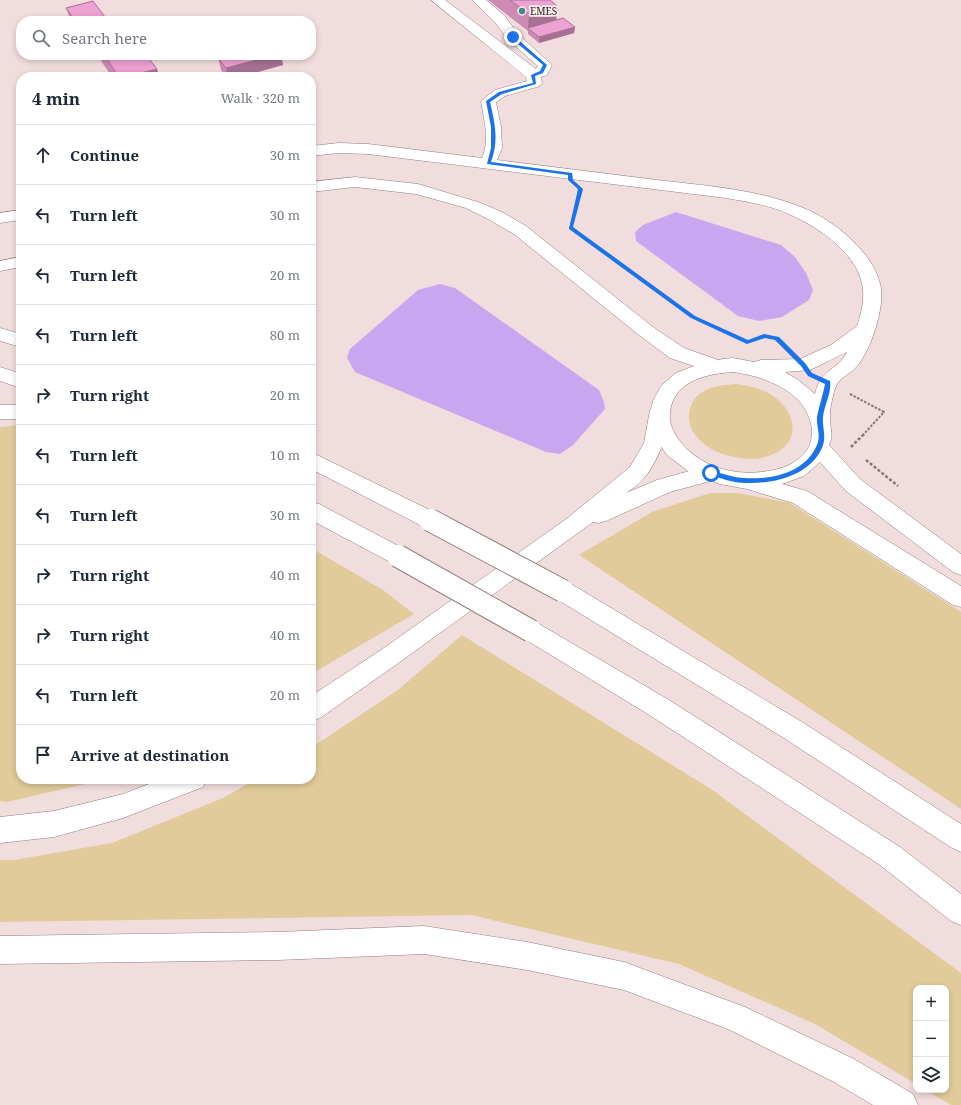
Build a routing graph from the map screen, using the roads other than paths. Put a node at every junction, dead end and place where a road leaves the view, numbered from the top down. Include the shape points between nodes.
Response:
1 (437, 0) edge
2 (478, 0) edge
3 (533, 75) junction
4 (316, 150) edge
5 (488, 163) junction
6 (316, 186) edge
7 (16, 216) edge
8 (0, 218) edge
9 (16, 263) edge
10 (0, 266) edge
11 (864, 330) junction
12 (0, 334) edge
13 (16, 339) edge
14 (714, 366) junction
15 (753, 368) junction
16 (0, 374) edge
17 (16, 379) edge
18 (660, 410) junction
19 (0, 412) edge
20 (16, 412) edge
21 (820, 418) junction
22 (819, 447) junction
23 (316, 463) edge
24 (711, 473) junction
25 (744, 481) junction
26 (316, 513) edge
27 (572, 526) junction
28 (961, 566) edge
29 (961, 598) edge
30 (316, 707) edge
31 (181, 784) edge
32 (0, 830) edge
33 (961, 839) edge
34 (961, 911) edge
35 (0, 950) edge
36 (902, 1105) edge

1 - 3 main road
2 - 3 main road via 500,19 513,37 545,65 542,72
3 - 5 main road via 535,83 500,93 488,101 494,148
4 - 5 main road via 368,149
5 - 11 main road via 726,192 797,211 848,246 866,269 872,290 870,312
6 - 14 main road via 355,182 418,189 490,213 520,230 677,353
7 - 8 main road
9 - 10 main road
11 - 15 main road via 838,350 803,365
11 - 21 main road via 853,358 828,383
12 - 13 main road
14 - 15 main road
14 - 18 main road via 677,381 665,394
15 - 21 main road via 776,375 796,387 811,402
16 - 17 main road
18 - 24 main road via 662,428 672,446 689,461
18 - 27 main road via 654,443 637,473
19 - 20 main road
21 - 22 main road via 822,433
22 - 25 main road via 809,462 792,474 769,480
22 - 28 main road via 853,485
23 - 33 main road, bridge via 563,591 794,730
24 - 25 main road
24 - 27 main road via 664,486
25 - 29 main road via 800,498
26 - 34 main road, bridge via 531,631 660,708 890,856
27 - 30 main road
31 - 32 main road via 123,806 54,824
35 - 36 main road via 278,946 424,940 527,956 624,976 735,1017 843,1070

